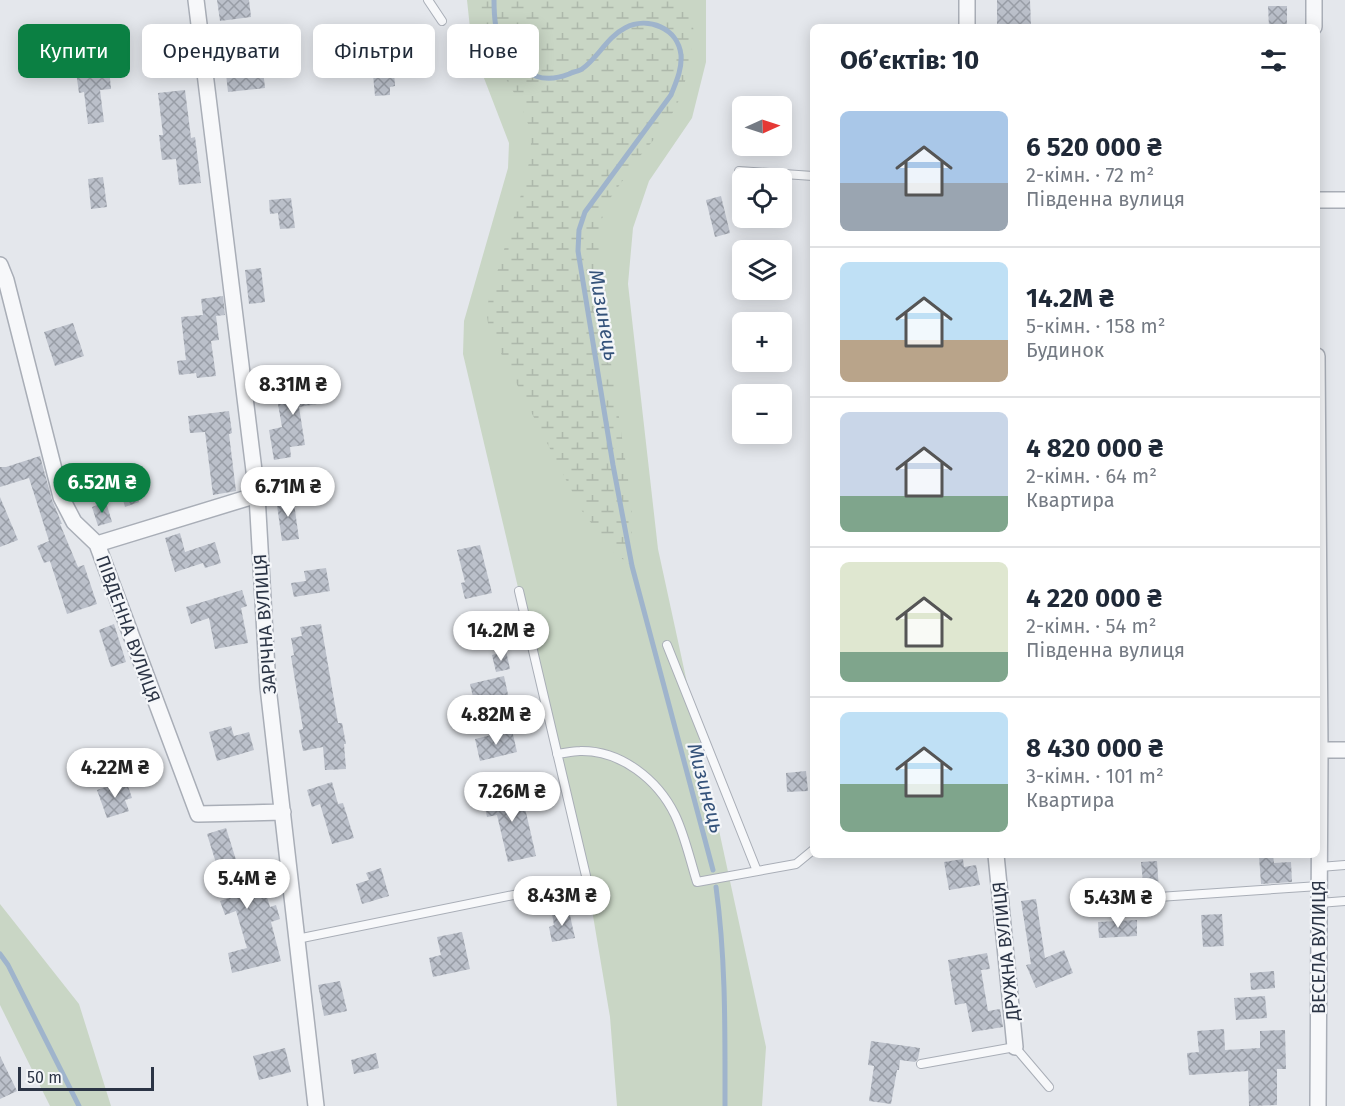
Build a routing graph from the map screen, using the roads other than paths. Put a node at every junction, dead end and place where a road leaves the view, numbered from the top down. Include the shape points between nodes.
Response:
1 (196, 0) edge
2 (428, 0) edge
3 (967, 0) edge
4 (1314, 0) edge
5 (442, 21) dead end
6 (967, 24) edge
7 (1314, 24) edge
8 (792, 175) edge
9 (810, 176) edge
10 (1320, 200) edge
11 (1345, 200) edge
12 (0, 265) edge
13 (256, 495) junction
14 (97, 544) junction
15 (519, 591) dead end
16 (667, 645) dead end
17 (1320, 750) edge
18 (1345, 750) edge
19 (557, 754) junction
20 (283, 812) junction
21 (810, 852) edge
22 (996, 858) edge
23 (1320, 858) edge
24 (1345, 865) edge
25 (1320, 867) junction
26 (757, 871) junction
27 (1319, 886) junction
28 (1144, 898) dead end
29 (1345, 901) edge
30 (1319, 903) junction
31 (297, 939) junction
32 (1015, 1047) junction
33 (921, 1064) dead end
34 (1049, 1087) dead end
35 (316, 1106) edge
36 (1317, 1106) edge

1 - 13 street, ЗАРІЧНА ВУЛИЦЯ
2 - 5 lane
3 - 6 street
4 - 7 street
8 - 9 lane
10 - 11 street
12 - 14 street, ПІВДЕННА ВУЛИЦЯ via 61,497 74,522
13 - 14 street
13 - 20 street, ЗАРІЧНА ВУЛИЦЯ via 268,687
14 - 20 street, ПІВДЕННА ВУЛИЦЯ via 198,814
15 - 19 lane
16 - 26 lane
17 - 18 street
19 - 26 lane via 601,753 630,764 657,787 675,816 696,882
19 - 31 lane via 586,880
20 - 31 street, ЗАРІЧНА ВУЛИЦЯ
21 - 26 lane via 796,864
22 - 32 street, ДРУЖНА ВУЛИЦЯ
23 - 25 street, ВЕСЕЛА ВУЛИЦЯ
24 - 25 lane
25 - 27 street, ВЕСЕЛА ВУЛИЦЯ
27 - 28 lane
27 - 30 street, ВЕСЕЛА ВУЛИЦЯ
29 - 30 lane
30 - 36 street, ВЕСЕЛА ВУЛИЦЯ
31 - 35 street, ЗАРІЧНА ВУЛИЦЯ
32 - 33 lane
32 - 34 lane

